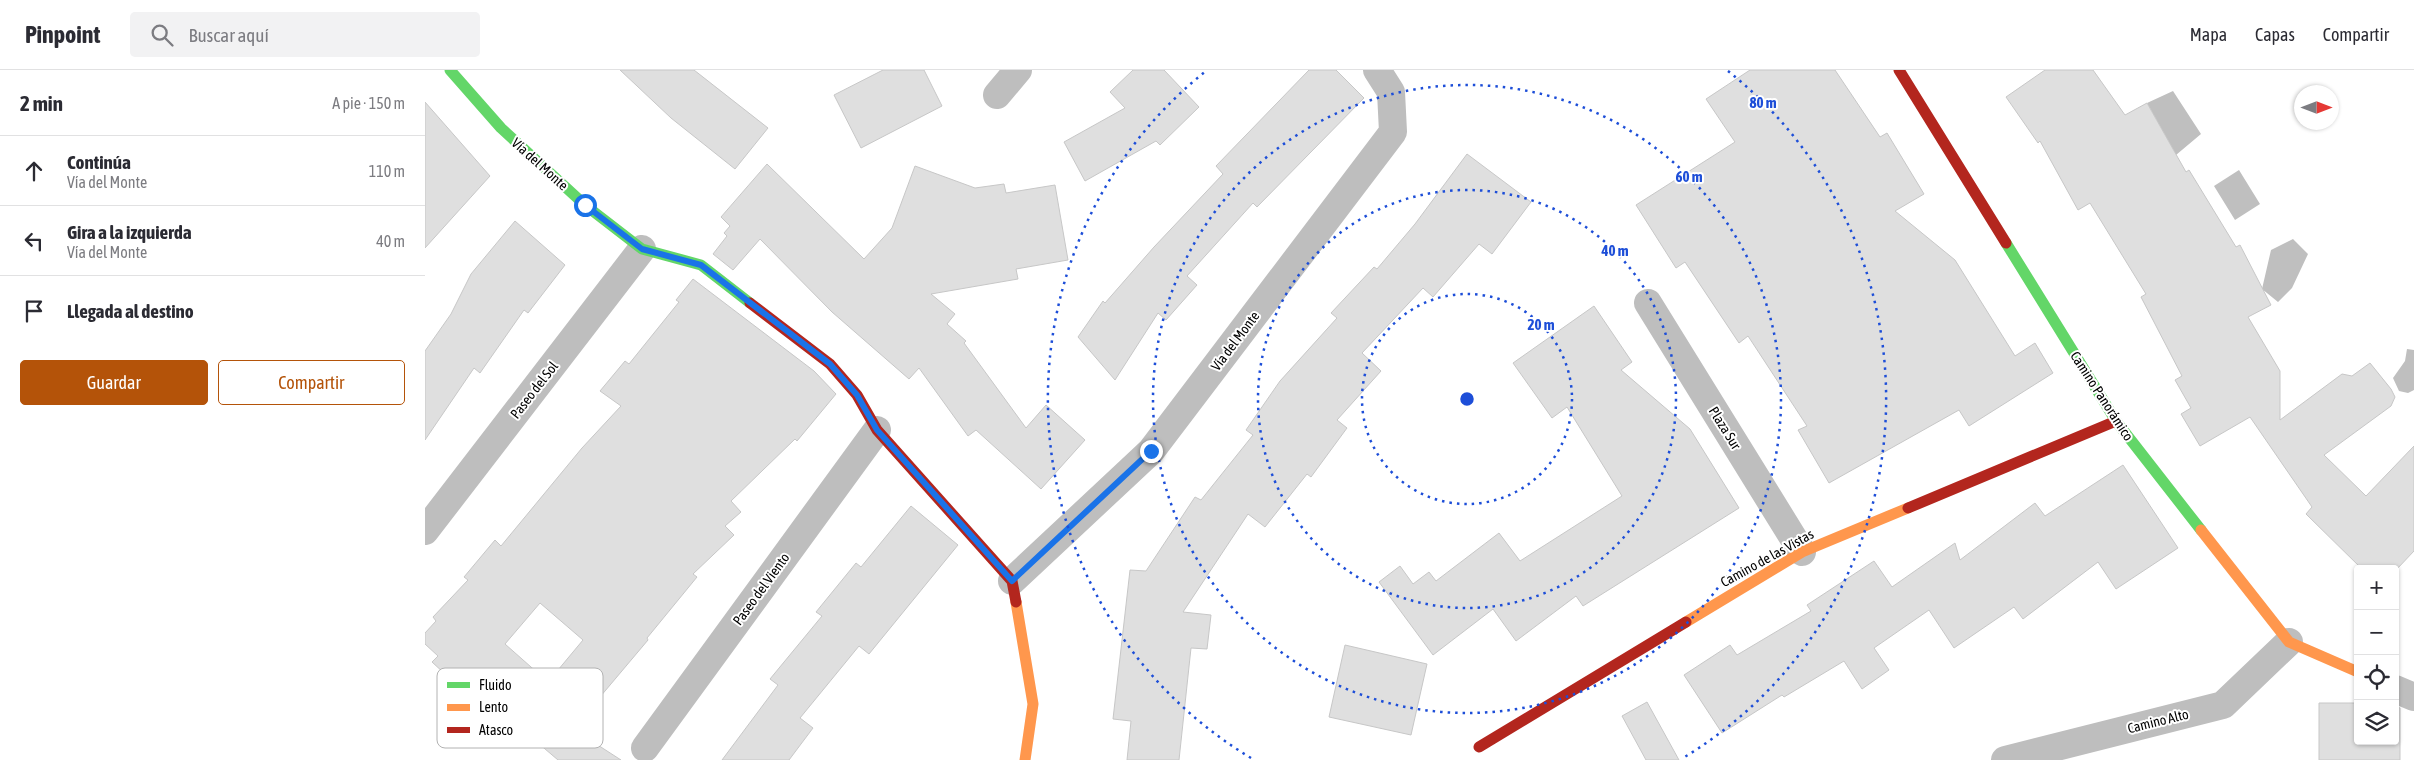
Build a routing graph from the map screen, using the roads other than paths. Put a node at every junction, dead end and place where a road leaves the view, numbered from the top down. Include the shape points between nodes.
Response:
1 (450, 70) edge
2 (1018, 70) edge
3 (1377, 70) edge
4 (1899, 70) edge
5 (997, 95) dead end
6 (642, 249) junction
7 (1648, 303) dead end
8 (2116, 421) junction
9 (877, 430) junction
10 (425, 530) edge
11 (1803, 552) junction
12 (1012, 581) junction
13 (2289, 642) junction
14 (2354, 670) edge
15 (2399, 691) edge
16 (2414, 697) edge
17 (1479, 747) dead end
18 (645, 748) dead end
19 (1025, 760) edge
20 (2005, 760) edge

1 - 6 street, Vía del Monte via 501,128 585,205
2 - 5 street
3 - 12 street, Vía del Monte via 1391,92 1393,132 1151,451
4 - 8 street, Camino Panorámico
6 - 9 street, Vía del Monte via 701,265 830,364 857,395
6 - 10 street, Paseo del Sol
7 - 11 street, Plaza Sur
8 - 11 street, Camino de las Vistas
8 - 13 street, Camino Panorámico
9 - 12 street, Vía del Monte
9 - 18 street, Paseo del Viento
11 - 17 street, Camino de las Vistas
12 - 19 street via 1033,704
13 - 14 street, Camino Panorámico
13 - 20 street, Camino Alto via 2223,705
15 - 16 street

